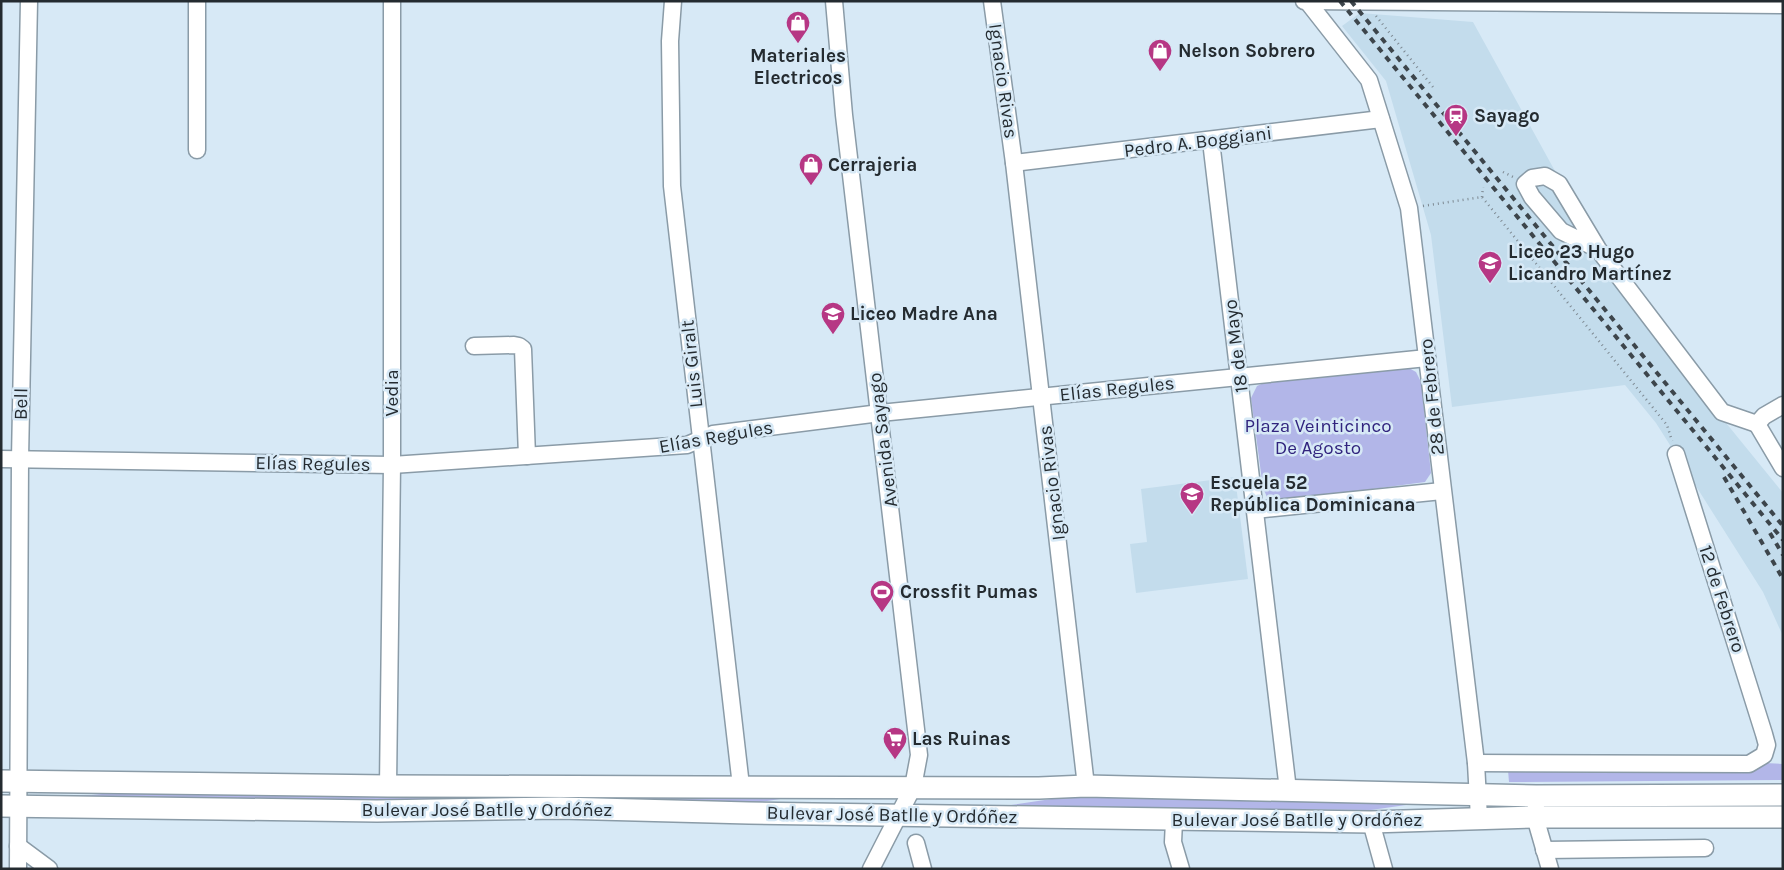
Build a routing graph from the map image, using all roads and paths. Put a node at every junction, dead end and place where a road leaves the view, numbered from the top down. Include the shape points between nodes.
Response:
1 (29, 1) edge
2 (197, 1) edge
3 (392, 1) edge
4 (673, 1) edge
5 (834, 1) edge
6 (992, 1) edge
7 (1306, 1) edge
8 (1364, 2) edge
9 (1526, 2) edge
10 (1783, 5) edge
11 (1433, 87) dead end
12 (1381, 119) junction
13 (1212, 141) junction
14 (197, 150) dead end
15 (1014, 163) junction
16 (1483, 187) dead end
17 (1482, 198) junction
18 (1409, 208) junction
19 (1598, 249) junction
20 (474, 346) dead end
21 (1427, 358) junction
22 (1239, 377) junction
23 (1042, 397) junction
24 (1783, 405) edge
25 (880, 413) junction
26 (1757, 424) junction
27 (700, 440) junction
28 (1676, 454) joint
29 (527, 456) junction
30 (1, 459) edge
31 (20, 460) junction
32 (392, 465) junction
33 (1783, 468) edge
34 (1442, 491) junction
35 (1255, 510) junction
36 (1476, 763) junction
37 (9, 780) edge
38 (388, 786) junction
39 (741, 786) junction
40 (1086, 786) junction
41 (913, 787) junction
42 (1288, 790) junction
43 (1478, 795) junction
44 (1783, 795) edge
45 (1536, 796) junction
46 (9, 806) edge
47 (900, 815) junction
48 (1783, 817) edge
49 (1479, 818) junction
50 (1536, 818) junction
51 (1174, 821) junction
52 (1371, 822) junction
53 (916, 843) dead end
54 (18, 846) junction
55 (1705, 848) dead end
56 (1544, 850) junction
57 (18, 869) edge
58 (49, 869) edge
59 (871, 869) edge
60 (924, 869) edge
61 (1181, 869) edge
62 (1384, 869) edge
63 (1550, 869) edge

1 - 31 street, Bell
2 - 14 street
3 - 32 street, Vedia
4 - 27 street, Luis Giralt via 670,41 672,186
5 - 25 street, Avenida Sayago via 844,115
6 - 15 street, Ignacio Rivas
7 - 8 street
7 - 12 street, 28 de Febrero via 1369,80
8 - 9 street
8 - 11 path
9 - 10 street
12 - 13 street, Pedro A. Boggiani
12 - 18 street, 28 de Febrero
13 - 15 street, Pedro A. Boggiani
13 - 22 street, 18 de Mayo
15 - 23 street, Ignacio Rivas
16 - 17 path
17 - 18 path
17 - 28 path via 1667,425
18 - 21 street, 28 de Febrero
19 - 19 street via 1559,184 1545,176 1532,178 1526,184 1532,197 1561,231
19 - 26 street via 1722,412
20 - 29 street via 520,346 522,350
21 - 22 street, Elías Regules
21 - 34 street, 28 de Febrero
22 - 23 street, Elías Regules
22 - 35 street, 18 de Mayo
23 - 25 street, Elías Regules
23 - 40 street, Ignacio Rivas
24 - 26 street
25 - 27 street, Elías Regules via 714,434
25 - 41 street, Avenida Sayago via 920,755
26 - 33 street
27 - 29 street, Elías Regules via 687,446
27 - 39 street, Luis Giralt
28 - 36 street, 12 de Febrero via 1768,745 1764,755 1749,764
29 - 32 street, Elías Regules
30 - 31 street, Elías Regules
31 - 32 street, Elías Regules
31 - 37 street, Bell
32 - 38 street, Vedia
34 - 35 street
34 - 36 street, 28 de Febrero
35 - 42 street, 18 de Mayo
36 - 43 street, 28 de Febrero
37 - 38 main road, Bulevar José Batlle y Ordóñez
37 - 46 street, Bell
38 - 39 main road, Bulevar José Batlle y Ordóñez
39 - 41 main road, Bulevar José Batlle y Ordóñez
40 - 41 main road, Bulevar José Batlle y Ordóñez
40 - 42 main road, Bulevar José Batlle y Ordóñez
41 - 47 street, Avenida Sayago
42 - 43 main road, Bulevar José Batlle y Ordóñez
43 - 45 main road, Bulevar José Batlle y Ordóñez
43 - 49 street, 28 de Febrero
44 - 45 main road, Bulevar José Batlle y Ordóñez
45 - 50 street
46 - 47 main road, Bulevar José Batlle y Ordóñez via 377,811 560,808
46 - 54 street, Bell
47 - 51 main road, Bulevar José Batlle y Ordóñez
47 - 59 street, Avenida Sayago
48 - 50 main road, Bulevar José Batlle y Ordóñez
49 - 50 main road, Bulevar José Batlle y Ordóñez
49 - 52 main road, Bulevar José Batlle y Ordóñez
50 - 56 street
51 - 52 main road, Bulevar José Batlle y Ordóñez
51 - 61 street via 1173,842
52 - 62 street
53 - 60 street
54 - 57 street, Bell
54 - 58 street
55 - 56 street
56 - 63 street

